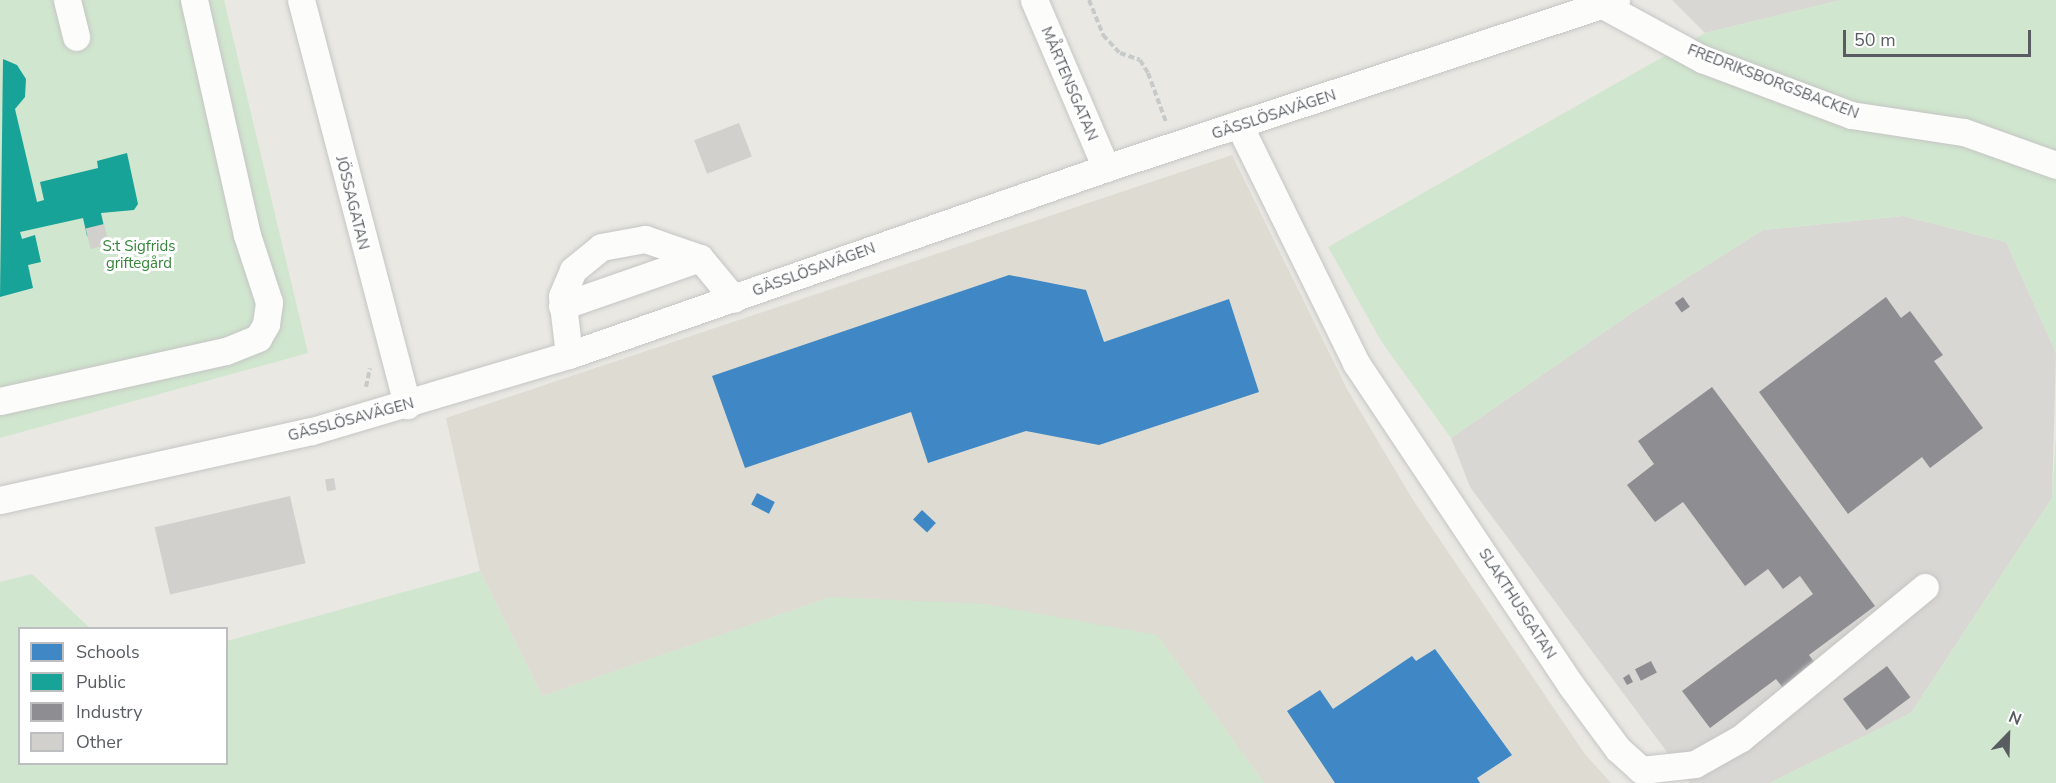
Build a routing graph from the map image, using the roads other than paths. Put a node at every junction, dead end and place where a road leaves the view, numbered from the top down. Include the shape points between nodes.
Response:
1 (67, 0) edge
2 (194, 0) edge
3 (301, 0) edge
4 (1034, 0) edge
5 (1610, 2) edge
6 (76, 37) dead end
7 (1240, 127) junction
8 (2056, 165) edge
9 (1106, 168) junction
10 (700, 258) junction
11 (734, 299) junction
12 (562, 306) junction
13 (569, 355) junction
14 (0, 401) edge
15 (407, 405) junction
16 (0, 500) edge
17 (1925, 587) dead end

1 - 6 street
2 - 14 street via 247,235 269,302 266,324 258,338 226,351
3 - 15 street, JÖSSAGATAN
4 - 9 street, MÅRTENSGATAN
5 - 7 street, GÄSSLÖSAVÄGEN
5 - 8 street, FREDRIKSBORGSBACKEN via 1702,59 1851,115 1964,132
7 - 9 street, GÄSSLÖSAVÄGEN
7 - 17 street, SLAKTHUSGATAN via 1356,363 1570,684 1618,749 1641,770 1695,764 1741,738
9 - 11 street, GÄSSLÖSAVÄGEN
10 - 11 street
10 - 12 street
10 - 12 street via 645,239 601,247 573,270
11 - 13 street, GÄSSLÖSAVÄGEN
12 - 13 street
13 - 15 street, GÄSSLÖSAVÄGEN
15 - 16 street, GÄSSLÖSAVÄGEN

